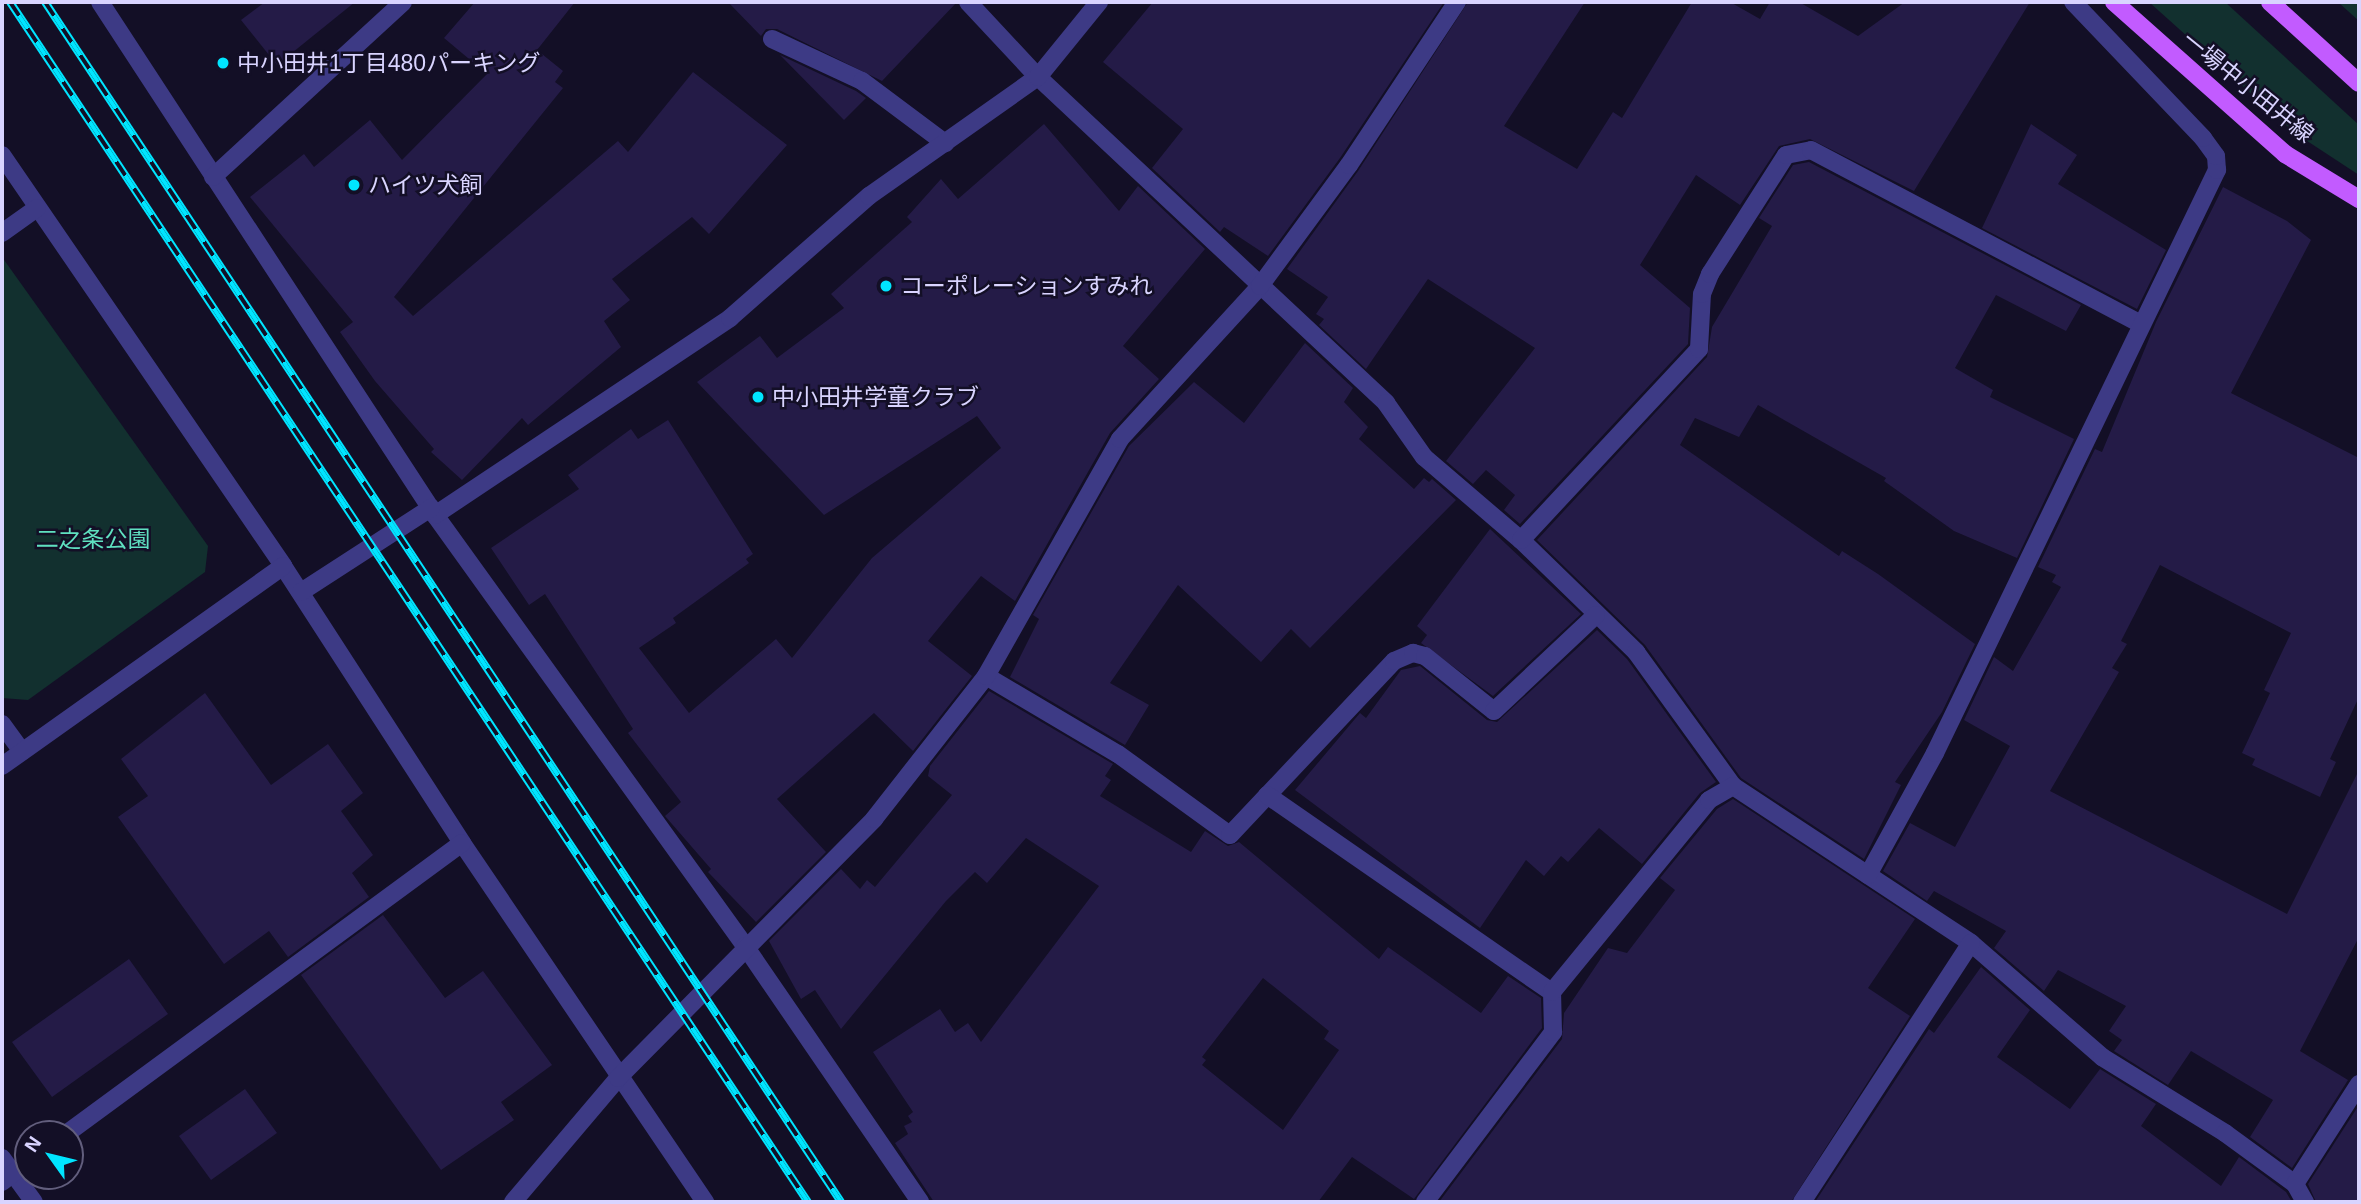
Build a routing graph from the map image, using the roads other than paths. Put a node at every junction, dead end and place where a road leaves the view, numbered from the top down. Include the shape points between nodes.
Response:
1 (100, 2) edge
2 (403, 2) edge
3 (968, 2) edge
4 (1099, 2) edge
5 (1457, 2) edge
6 (2073, 2) edge
7 (2114, 2) edge
8 (2270, 2) edge
9 (772, 39) dead end
10 (1038, 77) junction
11 (2359, 83) edge
12 (945, 143) junction
13 (2, 155) edge
14 (213, 177) junction
15 (2359, 199) edge
16 (37, 208) junction
17 (2, 233) edge
18 (1260, 286) junction
19 (2141, 324) junction
20 (433, 511) junction
21 (1521, 540) junction
22 (284, 566) junction
23 (301, 592) junction
24 (1596, 615) junction
25 (986, 676) junction
26 (2, 724) edge
27 (22, 752) junction
28 (2, 766) edge
29 (1733, 786) junction
30 (1267, 795) junction
31 (463, 843) junction
32 (1868, 875) junction
33 (1971, 943) junction
34 (745, 946) junction
35 (1552, 992) junction
36 (618, 1078) junction
37 (2359, 1084) edge
38 (84, 1121) edge
39 (5, 1171) edge
40 (2295, 1184) junction
41 (34, 1202) edge
42 (513, 1202) edge
43 (705, 1202) edge
44 (920, 1202) edge
45 (1425, 1202) edge
46 (1802, 1202) edge
47 (2305, 1202) edge

1 - 14 street
2 - 14 street
3 - 10 street
4 - 10 street
5 - 18 street via 1349,165
6 - 19 street via 2216,156 2217,170
7 - 15 main road, 一場中小田井線 via 2285,153
8 - 11 main road
9 - 12 street via 862,81
10 - 12 street
10 - 18 street
12 - 20 street via 869,196 730,318
13 - 16 street
14 - 20 street
16 - 17 street
16 - 22 street
18 - 21 street via 1386,403 1424,457
18 - 25 street via 1120,439
19 - 21 street via 1811,150 1786,155 1710,274 1702,293 1699,348
19 - 32 street via 1941,741
20 - 23 street
20 - 34 street
21 - 24 street
22 - 23 street
22 - 27 street
23 - 31 street
24 - 29 street via 1636,652
24 - 30 street via 1494,711 1425,656 1413,653 1394,661
25 - 30 street via 1118,754 1230,835
25 - 34 street via 874,819
26 - 27 street
27 - 28 street
29 - 32 street
29 - 35 street via 1709,800
30 - 35 street
31 - 36 street
31 - 38 street
32 - 33 street
33 - 40 street via 2102,1056 2225,1133
33 - 46 street
34 - 36 street
34 - 44 street
35 - 45 street via 1553,1032
36 - 42 street
36 - 43 street
37 - 40 street
39 - 41 street
40 - 47 street

